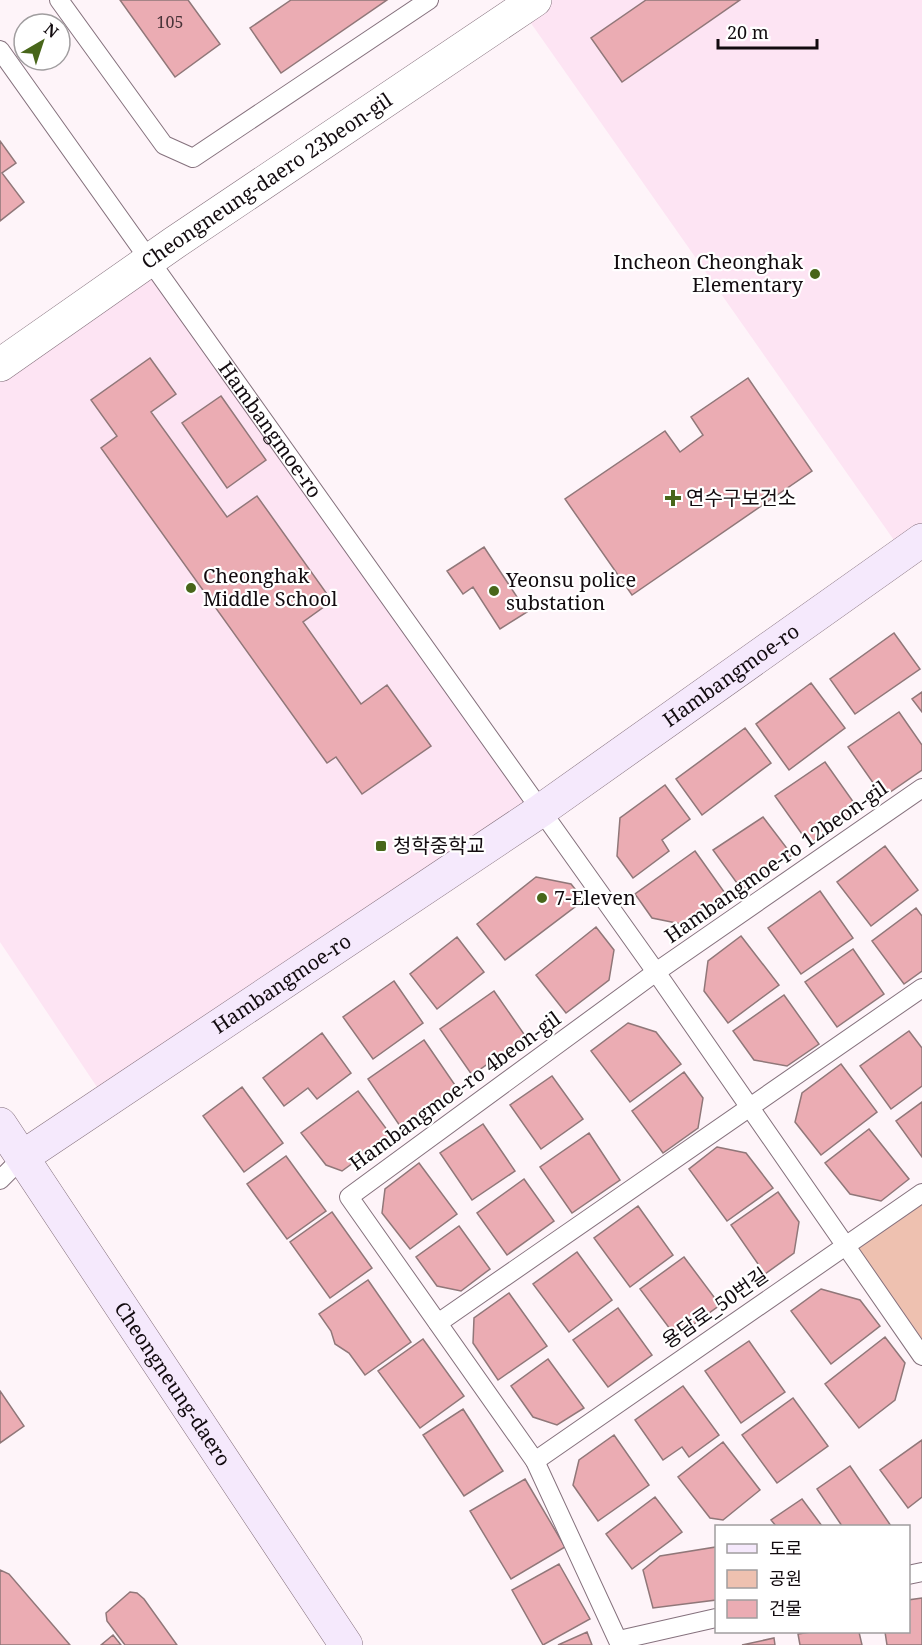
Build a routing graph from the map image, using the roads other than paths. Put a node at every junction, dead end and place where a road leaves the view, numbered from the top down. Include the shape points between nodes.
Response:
1 (60, 0) edge
2 (429, 0) edge
3 (535, 0) edge
4 (0, 50) edge
5 (150, 260) junction
6 (0, 365) edge
7 (922, 540) edge
8 (922, 788) edge
9 (540, 811) junction
10 (656, 972) junction
11 (922, 988) edge
12 (751, 1108) junction
13 (0, 1124) edge
14 (24, 1156) junction
15 (0, 1179) edge
16 (922, 1193) edge
17 (847, 1245) junction
18 (438, 1323) junction
19 (922, 1356) edge
20 (535, 1461) junction
21 (715, 1619) edge
22 (620, 1643) edge
23 (346, 1645) edge

1 - 2 lane via 164,145 193,158
3 - 5 street, Cheongneung-daero 23beon-gil
4 - 5 lane, Hambangmoe-ro
5 - 6 street, Cheongneung-daero 23beon-gil
5 - 9 lane, Hambangmoe-ro
7 - 9 main road, Hambangmoe-ro
8 - 10 lane, Hambangmoe-ro 12beon-gil
9 - 10 lane, Hambangmoe-ro 12beon-gil
9 - 14 main road, Hambangmoe-ro
10 - 12 lane, Hambangmoe-ro 12beon-gil
10 - 18 lane, Hambangmoe-ro 4beon-gil via 348,1197
11 - 12 lane
12 - 17 lane, Hambangmoe-ro 12beon-gil
12 - 18 lane
13 - 14 main road, Cheongneung-daero
14 - 15 lane
14 - 23 main road, Cheongneung-daero
16 - 17 lane, 용담로_50번길
17 - 19 lane, Hambangmoe-ro 12beon-gil
17 - 20 lane, 용담로_50번길
18 - 20 lane, Hambangmoe-ro 4beon-gil
20 - 22 lane, Hambangmoe-ro 4beon-gil
21 - 22 lane

